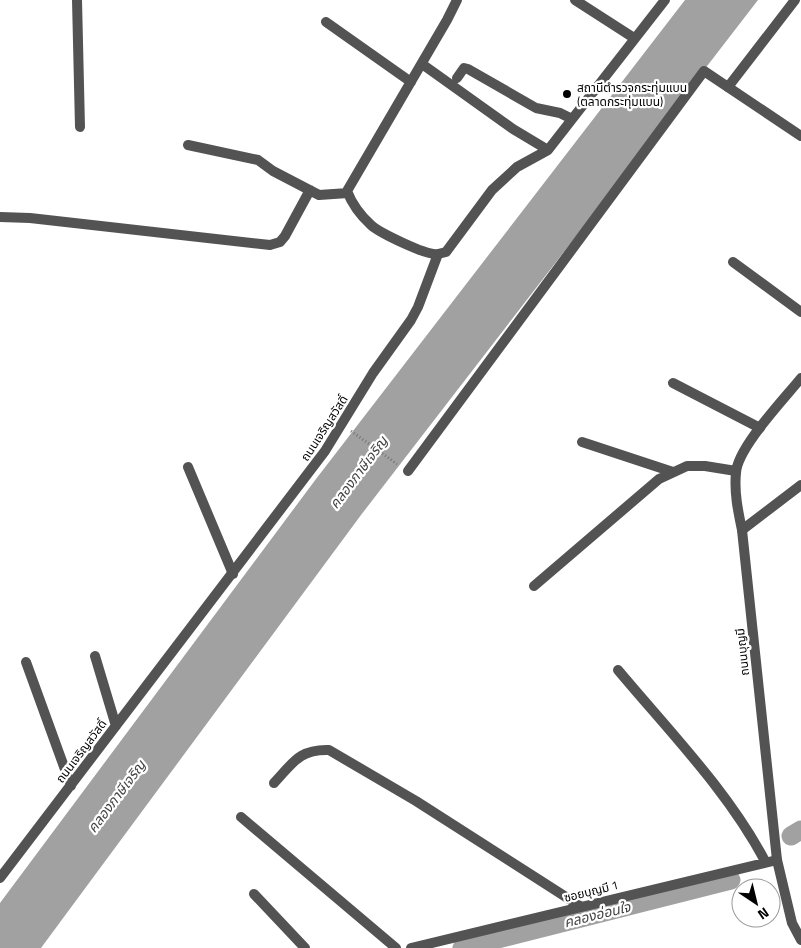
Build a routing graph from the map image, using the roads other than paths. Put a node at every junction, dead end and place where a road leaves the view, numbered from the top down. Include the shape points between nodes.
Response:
1 (77, 0) edge
2 (457, 0) edge
3 (575, 0) edge
4 (665, 0) edge
5 (795, 0) edge
6 (326, 22) dead end
7 (634, 38) junction
8 (422, 64) junction
9 (457, 78) dead end
10 (412, 82) junction
11 (728, 87) junction
12 (572, 119) junction
13 (80, 127) dead end
14 (801, 136) edge
15 (188, 144) dead end
16 (548, 150) junction
17 (310, 190) junction
18 (348, 193) junction
19 (0, 217) edge
20 (438, 254) junction
21 (733, 262) dead end
22 (801, 312) edge
23 (801, 378) edge
24 (673, 383) dead end
25 (760, 428) junction
26 (582, 442) dead end
27 (188, 467) dead end
28 (404, 469) road end
29 (736, 470) junction
30 (673, 472) junction
31 (801, 486) edge
32 (742, 530) junction
33 (233, 574) junction
34 (534, 586) dead end
35 (95, 656) dead end
36 (26, 662) dead end
37 (618, 670) dead end
38 (116, 726) junction
39 (274, 783) dead end
40 (71, 786) junction
41 (241, 817) dead end
42 (777, 860) junction
43 (765, 861) junction
44 (0, 878) edge
45 (254, 894) dead end
46 (580, 906) junction
47 (801, 940) edge
48 (305, 948) edge
49 (396, 948) edge
50 (410, 948) edge

1 - 13 street
2 - 8 street
3 - 7 street
4 - 7 street, ถนนเจริญสวัสดิ์
5 - 11 street
6 - 10 street
7 - 12 street, ถนนเจริญสวัสดิ์
8 - 10 street
8 - 16 street
9 - 12 street via 464,68 468,68 536,108
10 - 18 street via 354,175
11 - 14 street
11 - 28 street via 704,71
12 - 16 street, ถนนเจริญสวัสดิ์
15 - 17 street via 258,160
16 - 20 street, ถนนเจริญสวัสดิ์ via 517,167 492,190 446,252
17 - 18 street via 320,195
17 - 19 street via 285,236 280,242 270,245
18 - 20 street via 352,204 372,226
20 - 33 street, ถนนเจริญสวัสดิ์ via 411,320 373,373 325,451
21 - 22 street
23 - 25 street, ถนนบุญมี
24 - 25 street
25 - 29 street, ถนนบุญมี
26 - 30 street
27 - 33 street
29 - 30 street via 687,466
29 - 32 street, ถนนบุญมี via 736,501
30 - 34 street via 659,479
31 - 32 street
32 - 42 street, ถนนบุญมี
33 - 38 street, ถนนเจริญสวัสดิ์
35 - 38 street
36 - 40 street
37 - 43 street via 728,803
38 - 40 street, ถนนเจริญสวัสดิ์
39 - 46 street via 300,755 313,750 328,750 416,801
40 - 44 street, ถนนเจริญสวัสดิ์
41 - 49 street
42 - 43 street, ซอยบุญมี 1
42 - 47 street, ถนนบุญมี via 792,923
43 - 46 street, ซอยบุญมี 1
45 - 48 street
46 - 50 street, ซอยบุญมี 1

